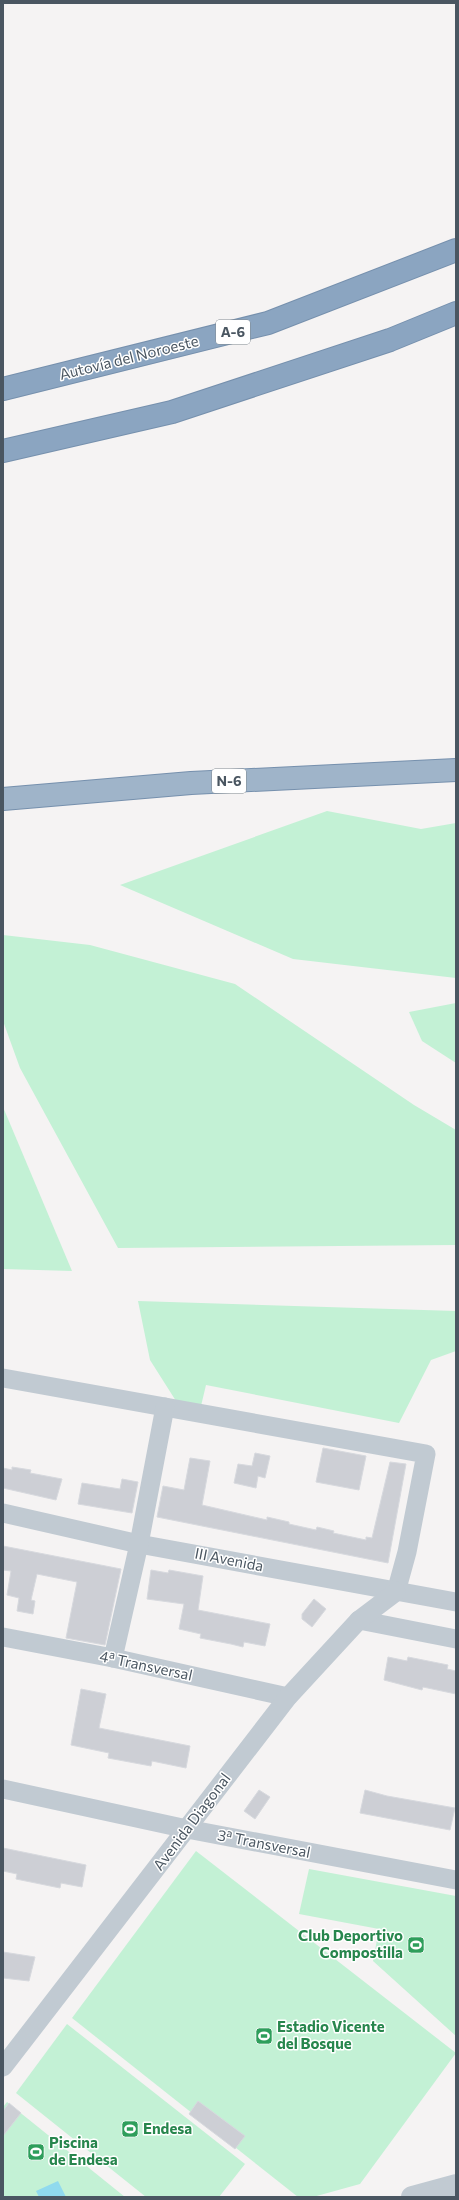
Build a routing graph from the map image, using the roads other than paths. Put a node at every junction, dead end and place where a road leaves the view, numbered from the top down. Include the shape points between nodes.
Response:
1 (456, 250) edge
2 (456, 313) edge
3 (3, 390) edge
4 (3, 451) edge
5 (456, 770) edge
6 (3, 799) edge
7 (3, 1378) edge
8 (165, 1408) junction
9 (3, 1513) edge
10 (139, 1544) junction
11 (396, 1592) junction
12 (456, 1602) edge
13 (359, 1620) junction
14 (3, 1637) edge
15 (456, 1639) edge
16 (113, 1658) junction
17 (288, 1696) junction
18 (3, 1789) edge
19 (187, 1829) junction
20 (456, 1880) edge
21 (3, 2067) edge
22 (455, 2181) edge
23 (412, 2197) edge

1 - 3 highway, Autovía del Noroeste / A-6 via 268,323
2 - 4 highway via 390,340 172,412
5 - 6 highway, N-6 via 191,783
7 - 8 street
8 - 10 street
8 - 11 street via 426,1454
9 - 10 street, III Avenida
10 - 11 street, III Avenida
10 - 16 street
11 - 12 street, III Avenida
11 - 13 street, Avenida Diagonal
13 - 15 street
13 - 17 street, Avenida Diagonal
14 - 16 street, 4ª Transversal
16 - 17 street, 4ª Transversal
17 - 19 street, Avenida Diagonal
18 - 19 street, 3ª Transversal
19 - 20 street, 3ª Transversal
19 - 21 street, Avenida Diagonal
22 - 23 street

